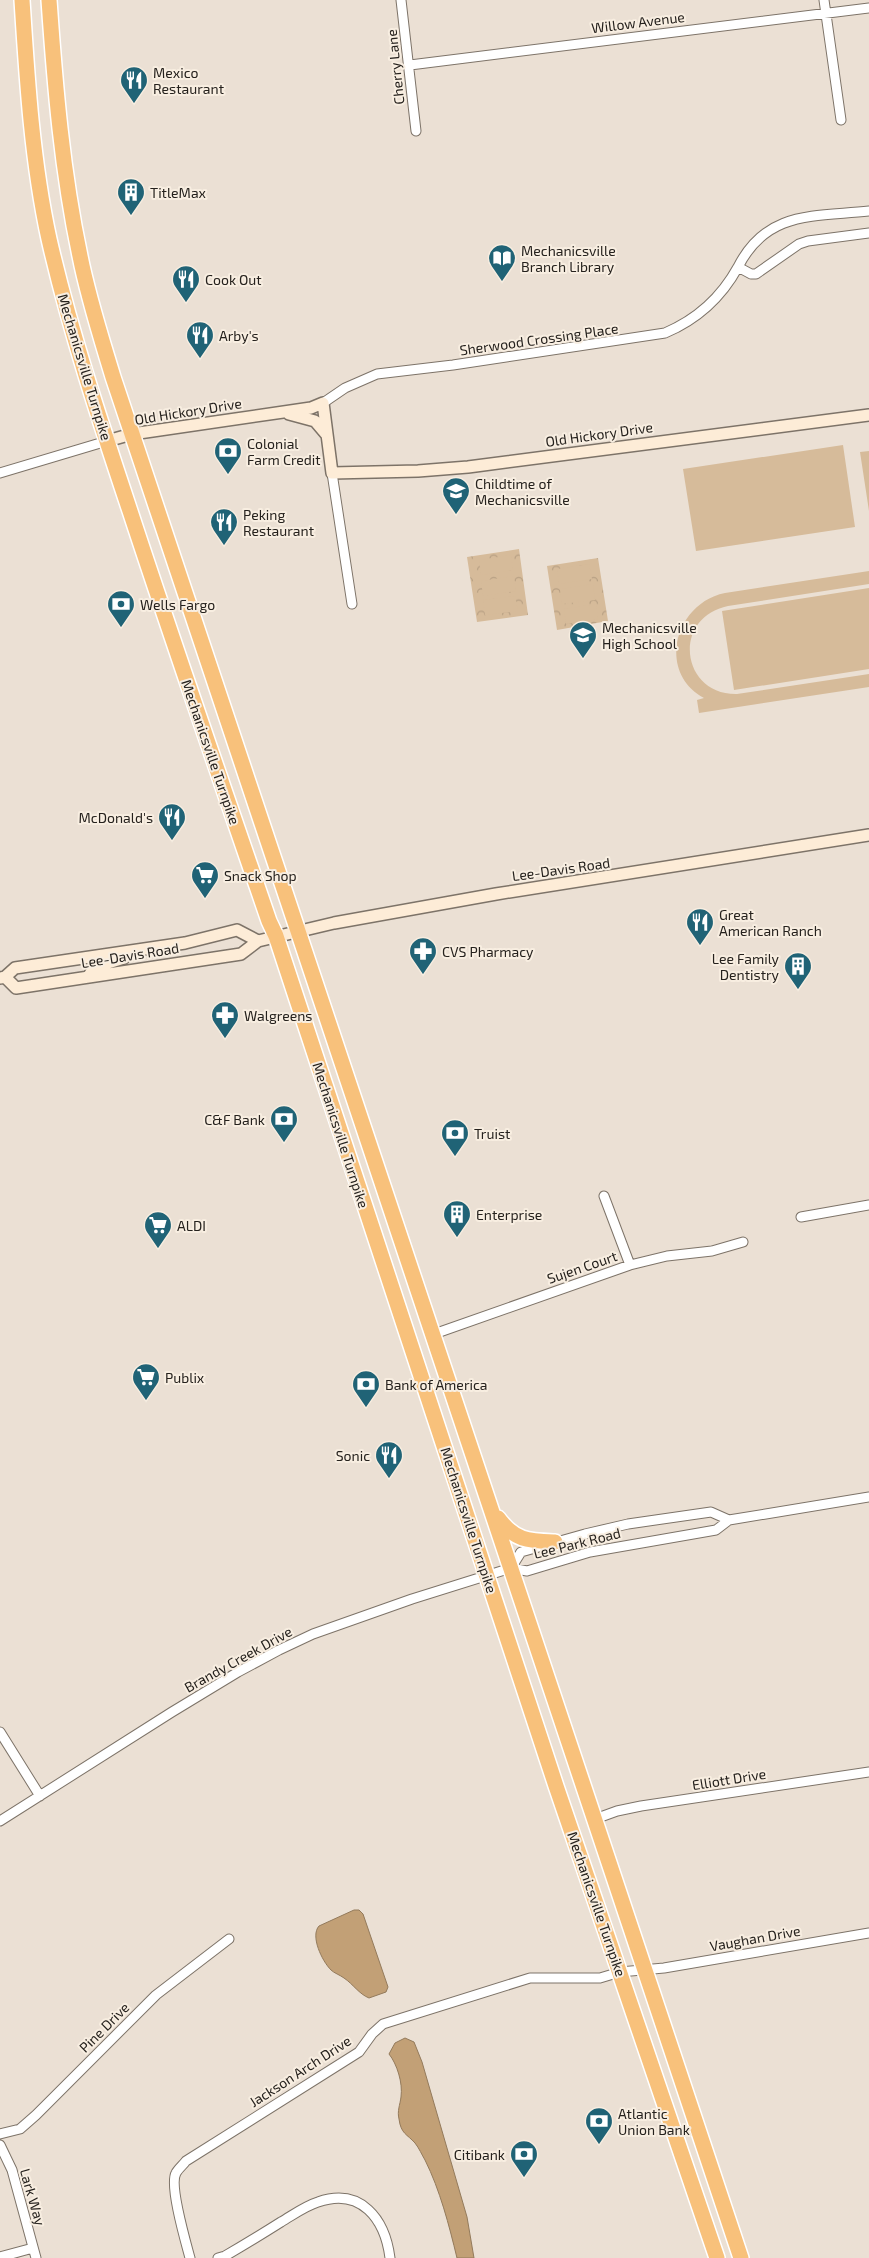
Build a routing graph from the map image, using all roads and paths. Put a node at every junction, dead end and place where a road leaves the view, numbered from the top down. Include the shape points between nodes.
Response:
1 (22, 0) edge
2 (49, 0) edge
3 (401, 0) edge
4 (824, 0) edge
5 (869, 8) edge
6 (826, 12) junction
7 (410, 65) junction
8 (841, 120) dead end
9 (416, 130) dead end
10 (869, 211) edge
11 (869, 233) edge
12 (738, 267) junction
13 (323, 403) junction
14 (280, 412) junction
15 (869, 415) edge
16 (132, 434) junction
17 (327, 435) junction
18 (107, 441) junction
19 (0, 473) edge
20 (332, 473) junction
21 (352, 604) dead end
22 (869, 835) edge
23 (299, 931) junction
24 (276, 936) junction
25 (258, 941) junction
26 (145, 949) junction
27 (3, 977) edge
28 (88, 977) junction
29 (604, 1196) dead end
30 (869, 1205) edge
31 (801, 1217) dead end
32 (743, 1242) dead end
33 (630, 1265) junction
34 (434, 1334) junction
35 (869, 1497) edge
36 (490, 1506) junction
37 (729, 1520) junction
38 (555, 1542) junction
39 (511, 1568) junction
40 (487, 1575) junction
41 (0, 1732) edge
42 (869, 1772) edge
43 (40, 1796) junction
44 (595, 1819) junction
45 (0, 1821) edge
46 (869, 1933) edge
47 (229, 1939) dead end
48 (645, 1970) junction
49 (620, 1972) junction
50 (0, 2134) edge
51 (0, 2145) edge
52 (33, 2248) junction
53 (0, 2257) edge
54 (36, 2258) edge
55 (190, 2258) edge
56 (218, 2258) edge
57 (390, 2258) edge
58 (717, 2258) edge
59 (742, 2258) edge

1 - 18 highway, Mechanicsville Turnpike via 34,144 49,238 68,315
2 - 16 highway, Mechanicsville Turnpike via 59,125 74,225 96,318
3 - 7 street, Cherry Lane
4 - 6 street
5 - 6 street, Willow Avenue
6 - 7 street, Willow Avenue
6 - 8 street
7 - 9 street, Cherry Lane
10 - 12 street, Sherwood Crossing Place via 797,219 773,226 752,244
11 - 12 street via 798,244 756,274
12 - 13 street, Sherwood Crossing Place via 724,289 696,318 665,333 377,374 345,388
13 - 14 main road, Old Hickory Drive
13 - 17 main road
14 - 16 main road, Old Hickory Drive
14 - 17 main road via 315,421
15 - 20 main road, Old Hickory Drive via 468,467
16 - 18 main road, Old Hickory Drive
16 - 23 highway, Mechanicsville Turnpike
17 - 20 main road
18 - 19 street
18 - 24 highway, Mechanicsville Turnpike
20 - 21 street
22 - 23 main road, Lee-Davis Road via 496,894
23 - 24 main road, Lee-Davis Road
23 - 34 highway, Mechanicsville Turnpike
24 - 25 main road, Lee-Davis Road
24 - 40 highway, Mechanicsville Turnpike
25 - 26 main road, Lee-Davis Road via 237,930
25 - 28 main road, Lee-Davis Road via 241,954
26 - 27 main road, Lee-Davis Road via 15,968
26 - 28 main road via 96,966
27 - 28 main road, Lee-Davis Road via 16,988
29 - 33 street
30 - 31 street
32 - 33 street, Sujen Court via 712,1251 667,1256
33 - 34 street, Sujen Court
34 - 36 highway, Mechanicsville Turnpike
35 - 37 street, Lee Park Road
36 - 38 highway via 515,1535 529,1541
36 - 39 highway, Mechanicsville Turnpike
37 - 38 street, Lee Park Road via 711,1512 628,1524
37 - 39 street, Lee Park Road via 716,1530 590,1552 527,1570
38 - 39 street, Lee Park Road via 521,1552
39 - 40 street, Brandy Creek Drive
39 - 44 highway, Mechanicsville Turnpike
40 - 43 street, Brandy Creek Drive via 313,1634 279,1650 185,1704
40 - 49 highway, Mechanicsville Turnpike
41 - 43 street
42 - 44 street, Elliott Drive via 641,1806
43 - 45 street, Brandy Creek Drive
44 - 48 highway, Mechanicsville Turnpike
46 - 48 street, Vaughan Drive
47 - 50 street, Pine Drive via 156,1995 20,2129
48 - 49 street, Jackson Arch Drive
48 - 59 highway, Mechanicsville Turnpike
49 - 55 street, Jackson Arch Drive via 600,1978 530,1978 383,2024 359,2052 186,2161 176,2173 176,2198
49 - 58 highway, Mechanicsville Turnpike
51 - 52 street, Lark Way via 12,2170
52 - 53 street
52 - 54 street, Lark Way
56 - 57 street via 307,2206 330,2199 360,2203 372,2213 388,2241

